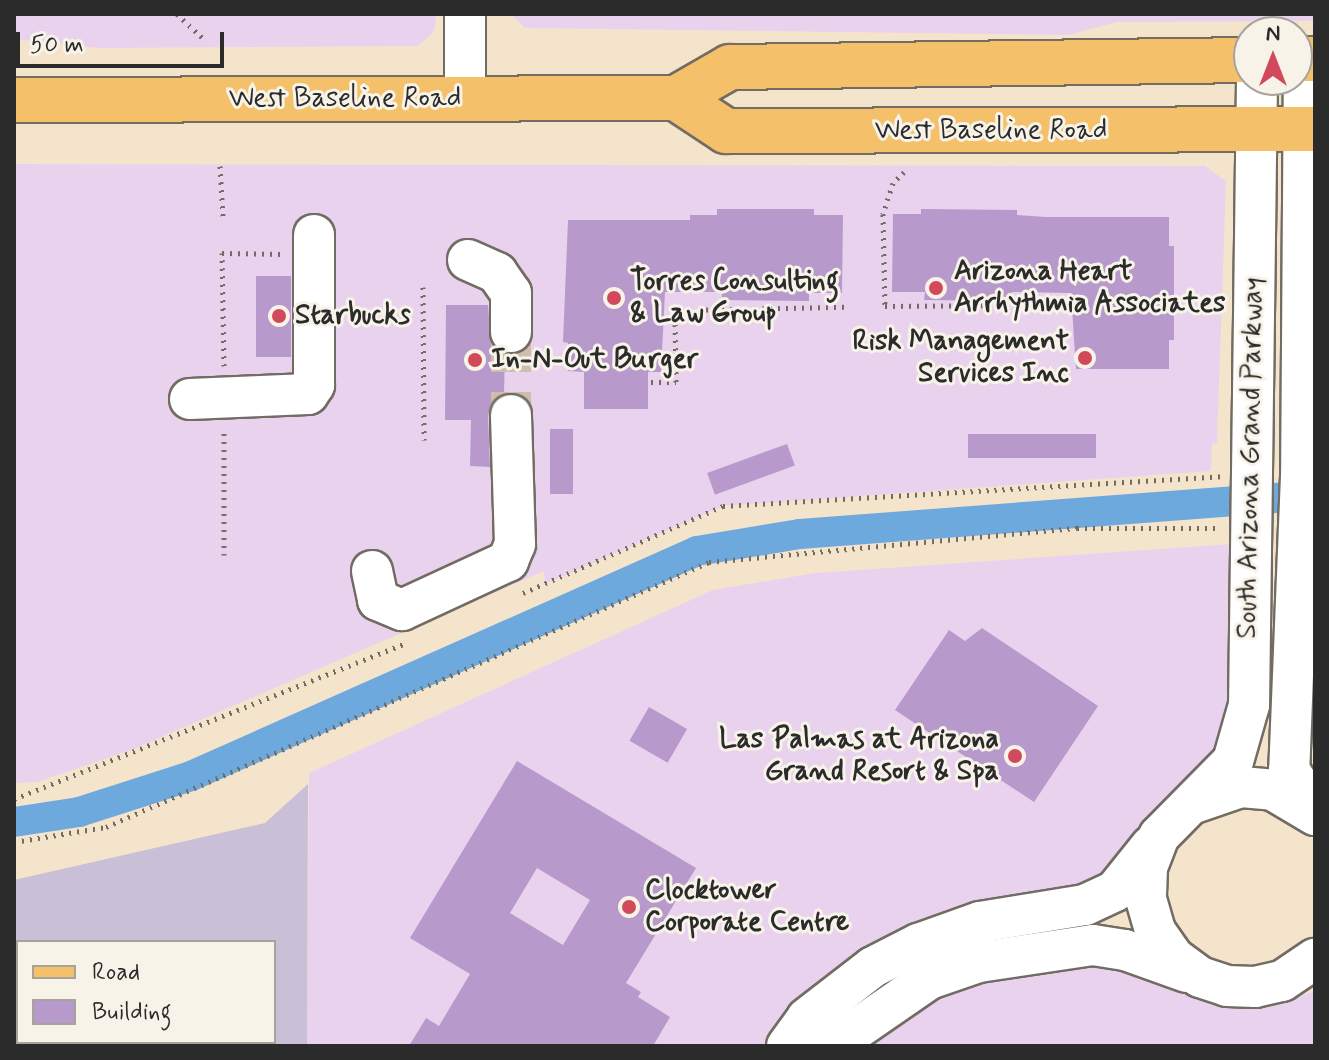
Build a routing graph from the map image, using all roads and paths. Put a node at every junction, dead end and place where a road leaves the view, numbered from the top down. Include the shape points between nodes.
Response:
1 (177, 14) edge
2 (465, 14) edge
3 (204, 39) dead end
4 (1233, 60) edge
5 (1256, 96) edge
6 (1308, 96) edge
7 (465, 98) junction
8 (676, 98) junction
9 (14, 100) edge
10 (1255, 129) junction
11 (1310, 129) edge
12 (220, 166) dead end
13 (904, 172) dead end
14 (223, 217) dead end
15 (307, 245) joint
16 (468, 260) dead end
17 (423, 287) dead end
18 (1018, 305) dead end
19 (845, 307) dead end
20 (511, 332) tunnel mouth
21 (224, 372) dead end
22 (651, 382) dead end
23 (190, 399) dead end
24 (511, 415) tunnel mouth
25 (224, 423) dead end
26 (424, 440) dead end
27 (1250, 500) junction
28 (224, 555) dead end
29 (372, 571) dead end
30 (515, 596) dead end
31 (413, 640) dead end
32 (14, 799) edge
33 (1315, 809) edge
34 (1315, 815) edge
35 (1170, 823) junction
36 (14, 842) edge
37 (1312, 965) edge
38 (1200, 977) junction
39 (787, 1046) edge
40 (832, 1046) edge

1 - 3 path
2 - 7 street
4 - 8 main road, West Baseline Road via 730,67
5 - 10 street, South Arizona Grand Parkway
6 - 11 street, South Arizona Grand Parkway
7 - 8 main road, West Baseline Road
7 - 9 main road, West Baseline Road
8 - 10 main road, West Baseline Road via 726,131
10 - 11 main road, West Baseline Road
10 - 27 street, South Arizona Grand Parkway
11 - 33 street, South Arizona Grand Parkway via 1289,770
12 - 14 path
13 - 18 path via 893,183 883,214 885,306
15 - 21 path via 222,253
15 - 23 street via 314,385 308,394
16 - 20 street via 497,273 511,293
17 - 26 path
19 - 22 path via 682,310 675,320 676,382
24 - 29 street via 515,544 508,561 402,610 378,600
25 - 28 path
27 - 30 path via 723,506
27 - 35 street, South Arizona Grand Parkway via 1249,705 1242,745 1233,761
27 - 36 path via 1077,528 709,562 106,827
31 - 32 path
34 - 35 street via 1273,790 1241,787 1209,794
35 - 38 street, South Arizona Grand Parkway via 1147,867 1146,899 1152,921 1174,958
35 - 39 street via 1115,891 1085,905 980,922 918,944 873,967 807,1018
37 - 38 street, South Arizona Grand Parkway via 1282,981 1255,987 1227,986
38 - 40 street via 1125,950 1093,945 979,962 929,979

